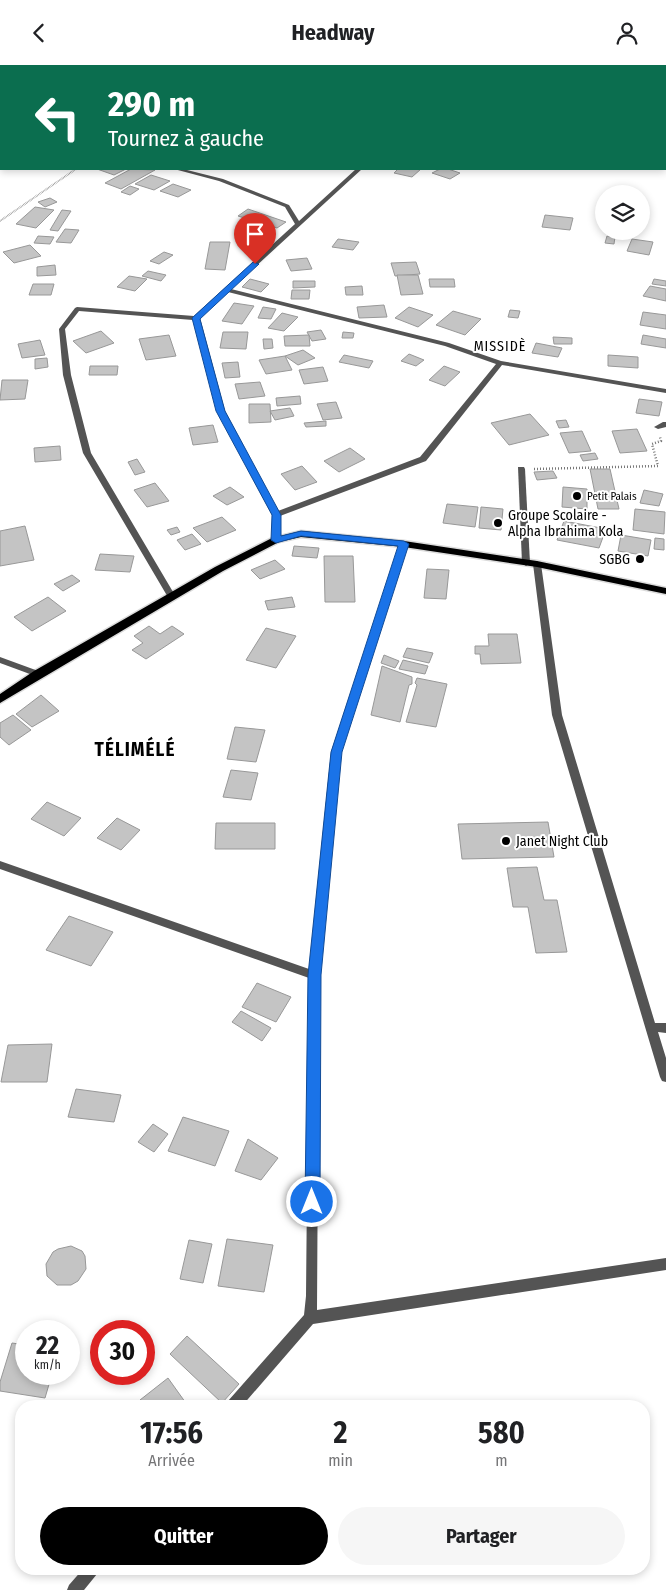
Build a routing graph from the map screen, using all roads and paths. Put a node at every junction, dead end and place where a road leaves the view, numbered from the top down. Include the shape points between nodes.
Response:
1 (75, 170) edge
2 (182, 170) edge
3 (358, 170) edge
4 (0, 221) edge
5 (298, 224) junction
6 (226, 290) junction
7 (196, 318) junction
8 (500, 363) junction
9 (666, 391) edge
10 (662, 426) edge
11 (521, 469) joint
12 (276, 515) junction
13 (276, 540) junction
14 (404, 544) junction
15 (526, 563) junction
16 (537, 564) junction
17 (666, 591) edge
18 (172, 597) junction
19 (0, 660) edge
20 (38, 673) junction
21 (0, 699) edge
22 (0, 865) edge
23 (314, 975) junction
24 (651, 1027) junction
25 (666, 1028) edge
26 (666, 1077) edge
27 (666, 1264) edge
28 (310, 1318) junction
29 (238, 1400) edge
30 (87, 1575) edge
31 (74, 1590) edge

1 - 4 path
2 - 5 street via 221,180 287,206
3 - 5 street
5 - 6 street
6 - 7 street
6 - 8 street via 447,344
7 - 12 street via 220,411
7 - 18 street via 77,309 62,329 67,375 87,453
8 - 9 street
8 - 12 street via 423,459
10 - 11 path via 661,441 652,444 658,467
11 - 15 street
12 - 13 street
13 - 14 main road via 301,534
13 - 18 main road
14 - 15 main road
14 - 23 street via 336,752
15 - 16 main road
16 - 17 main road
16 - 24 street via 557,715
18 - 20 main road
19 - 20 street
20 - 21 main road
22 - 23 street
23 - 28 street
24 - 25 street
24 - 26 street
27 - 28 street
28 - 29 street
30 - 31 street

